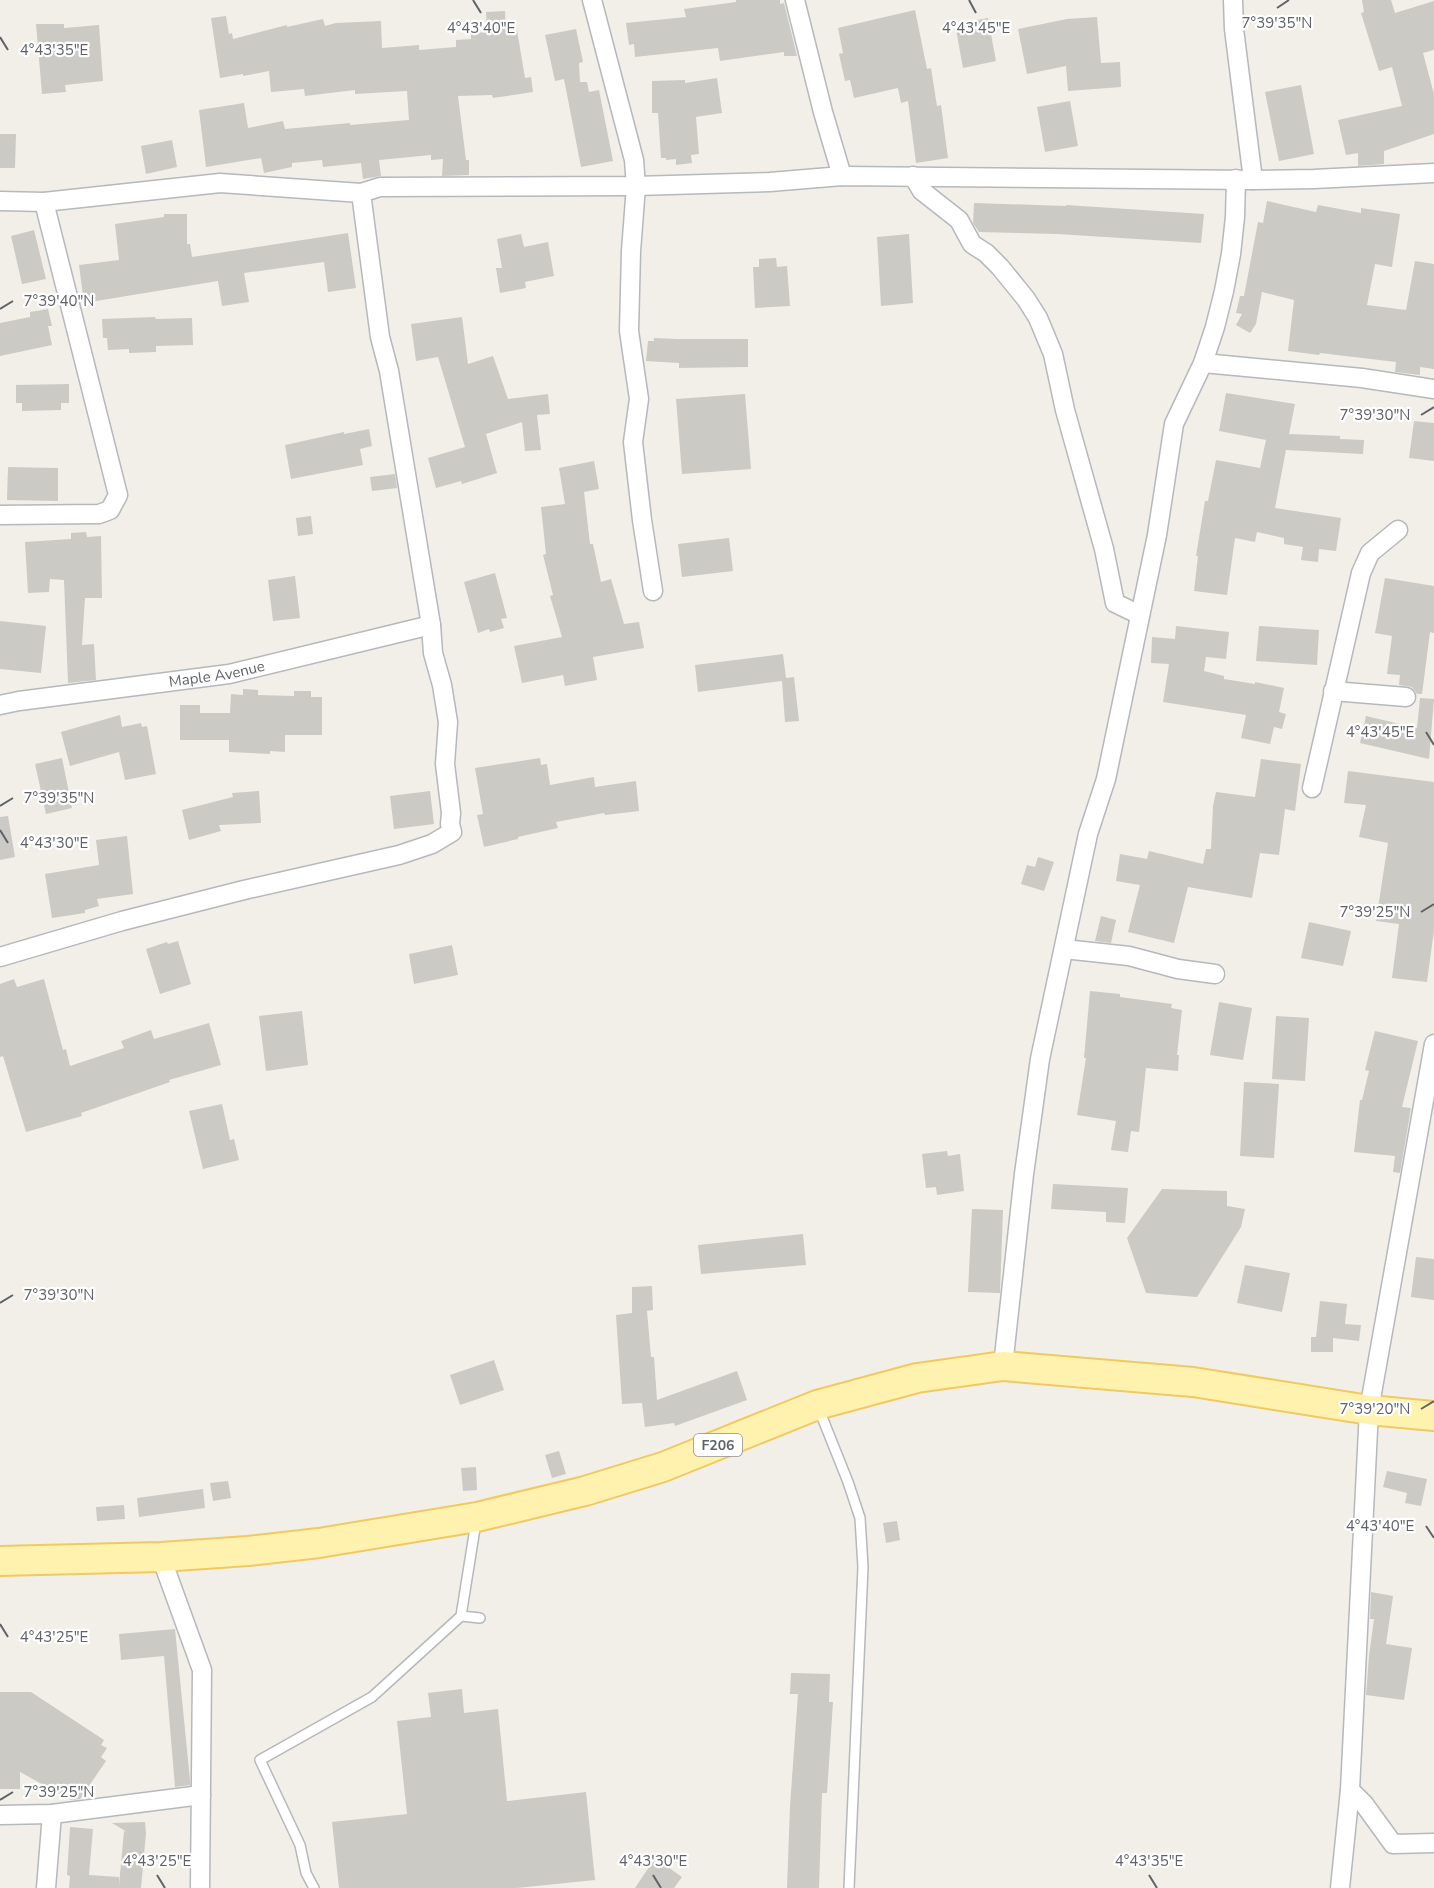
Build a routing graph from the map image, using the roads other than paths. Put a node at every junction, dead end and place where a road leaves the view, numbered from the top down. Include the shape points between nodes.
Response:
1 (592, 0) edge
2 (795, 0) edge
3 (1233, 0) edge
4 (1434, 173) edge
5 (842, 176) junction
6 (912, 176) junction
7 (1244, 179) junction
8 (636, 186) junction
9 (361, 193) junction
10 (0, 201) edge
11 (44, 202) junction
12 (1203, 363) junction
13 (1434, 389) edge
14 (0, 514) edge
15 (1398, 530) dead end
16 (653, 591) dead end
17 (1140, 615) junction
18 (431, 625) junction
19 (1334, 691) junction
20 (1406, 697) dead end
21 (0, 705) edge
22 (1312, 788) dead end
23 (1064, 950) junction
24 (0, 957) edge
25 (1215, 974) dead end
26 (1434, 1044) edge
27 (1003, 1366) junction
28 (817, 1405) junction
29 (1369, 1410) junction
30 (1434, 1416) edge
31 (477, 1517) junction
32 (161, 1557) junction
33 (0, 1561) edge
34 (461, 1616) junction
35 (480, 1618) dead end
36 (1350, 1790) junction
37 (201, 1795) junction
38 (52, 1814) junction
39 (0, 1815) edge
40 (1434, 1843) edge
41 (46, 1888) edge
42 (200, 1888) edge
43 (314, 1888) edge
44 (849, 1888) edge
45 (1340, 1888) edge

1 - 8 street via 634,160
2 - 5 street
3 - 7 street
4 - 7 street
5 - 6 street
5 - 8 street
6 - 7 street
6 - 17 street via 922,191 959,220 972,244 1000,267 1038,318 1053,354 1115,603
7 - 12 street via 1228,273
8 - 9 street via 380,187
8 - 16 street via 629,331 639,399 633,442
9 - 11 street via 220,183
9 - 18 street via 380,337 390,371
10 - 11 street
11 - 14 street via 118,495 110,510 99,514
12 - 13 street
12 - 17 street via 1174,424
15 - 19 street via 1370,553 1361,573
17 - 23 street via 1106,779 1088,834
18 - 21 street, Maple Avenue via 229,674
18 - 24 street via 432,652 448,722 445,764 452,832 432,844 399,855 122,921
19 - 20 street
19 - 22 street
23 - 25 street via 1129,956
23 - 27 street via 1039,1070
26 - 29 street
27 - 28 main road, F206 via 917,1378
27 - 29 main road, F206 via 1193,1382
28 - 31 main road, F206 via 663,1467
28 - 44 lane via 860,1518 863,1567
29 - 30 main road, F206
29 - 36 street
31 - 32 main road, F206 via 319,1543
31 - 34 lane
32 - 33 main road, F206
32 - 37 street via 202,1670
34 - 35 lane
34 - 43 lane via 372,1697 260,1760 300,1845
36 - 40 street via 1393,1844
36 - 45 street
37 - 38 street
37 - 42 street
38 - 39 street
38 - 41 street

